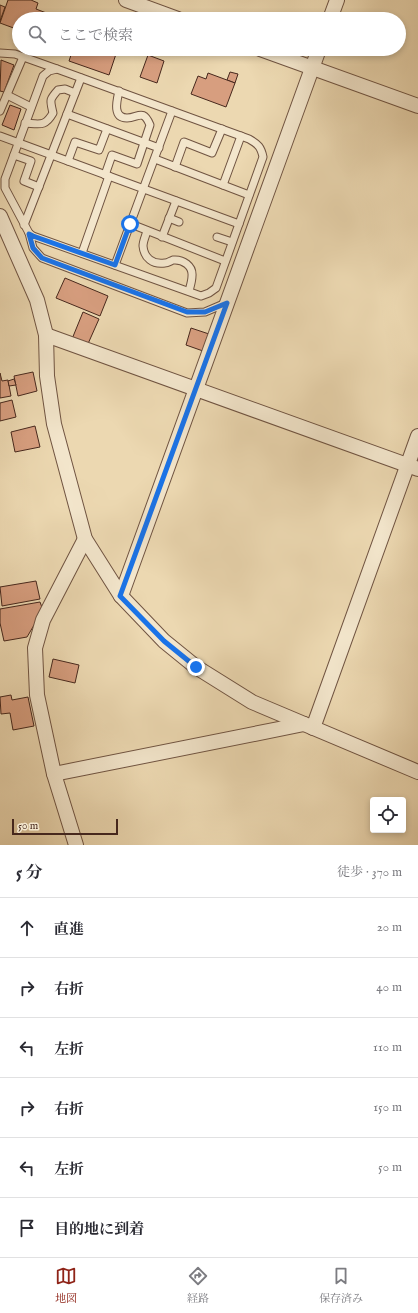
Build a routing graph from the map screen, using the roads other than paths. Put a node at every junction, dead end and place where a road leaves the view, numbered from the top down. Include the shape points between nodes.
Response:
1 (126, 0) edge
2 (338, 0) edge
3 (159, 12) edge
4 (333, 12) edge
5 (0, 53) edge
6 (12, 54) edge
7 (279, 56) edge
8 (316, 56) edge
9 (23, 57) joint
10 (312, 68) junction
11 (57, 69) junction
12 (81, 78) junction
13 (119, 91) junction
14 (75, 93) junction
15 (7, 95) junction
16 (418, 106) edge
17 (31, 107) junction
18 (0, 111) edge
19 (172, 111) junction
20 (67, 114) junction
21 (25, 123) junction
22 (107, 129) junction
23 (222, 129) junction
24 (0, 136) edge
25 (241, 136) junction
26 (18, 142) junction
27 (145, 143) junction
28 (159, 148) junction
29 (14, 155) junction
30 (52, 155) junction
31 (155, 159) junction
32 (68, 161) junction
33 (175, 167) junction
34 (107, 175) junction
35 (224, 185) junction
36 (39, 187) junction
37 (144, 189) junction
38 (249, 195) junction
39 (176, 200) junction
40 (0, 216) edge
41 (169, 218) junction
42 (179, 222) dead end
43 (130, 224) junction
44 (239, 224) junction
45 (24, 225) junction
46 (147, 231) junction
47 (29, 234) junction
48 (162, 237) junction
49 (217, 237) dead end
50 (232, 242) junction
51 (82, 253) junction
52 (226, 261) junction
53 (115, 265) junction
54 (189, 291) junction
55 (227, 303) junction
56 (46, 335) junction
57 (196, 389) junction
58 (418, 436) edge
59 (413, 467) edge
60 (85, 539) junction
61 (120, 596) junction
62 (309, 726) junction
63 (418, 772) edge
64 (54, 774) junction
65 (76, 845) edge

1 - 3 street
2 - 4 street
5 - 6 lane
7 - 10 street
8 - 10 street
9 - 11 lane
9 - 15 lane
10 - 16 street
10 - 55 street
11 - 12 lane
11 - 17 lane via 43,76
12 - 13 lane
12 - 14 lane
13 - 19 lane
13 - 27 lane via 115,105 121,116 127,118 137,115 148,119 150,125
14 - 20 lane
14 - 21 lane via 65,89 58,90 50,102 53,112 49,120 43,124
15 - 17 lane
15 - 18 lane
17 - 21 lane
19 - 23 lane
19 - 28 lane
20 - 22 lane
20 - 30 lane
21 - 26 lane
22 - 27 lane
22 - 32 lane via 99,150 75,142
23 - 25 lane
23 - 33 lane via 212,153 184,142
24 - 26 lane
25 - 35 lane
25 - 38 lane via 258,144 263,157
26 - 29 lane
26 - 30 lane
27 - 28 lane
27 - 34 lane via 137,164 112,155
28 - 31 lane
29 - 36 lane via 31,161 24,181
29 - 45 lane via 5,179 5,188
30 - 32 lane
30 - 36 lane
31 - 33 lane
31 - 37 lane
32 - 34 lane
33 - 35 lane
34 - 37 lane
34 - 51 lane
35 - 38 lane
36 - 45 lane
37 - 39 lane
37 - 43 lane
38 - 44 lane
39 - 41 lane
39 - 44 lane
40 - 56 street via 37,300
41 - 42 lane
41 - 48 lane
43 - 46 lane
43 - 53 lane
44 - 50 lane
45 - 47 lane
46 - 48 lane
46 - 54 lane via 143,245 149,260 158,263 174,260 187,263 192,276
47 - 51 lane
47 - 55 lane via 33,248 42,258 187,312 205,312
48 - 52 lane
49 - 50 lane
50 - 52 lane
51 - 53 lane
52 - 54 lane via 216,288 201,296
53 - 54 lane
55 - 57 street
56 - 57 street
56 - 60 street via 47,376 54,424
57 - 59 street
57 - 61 street
58 - 59 street
59 - 62 street
60 - 61 street
60 - 64 street via 44,620 35,648 37,695
61 - 62 street via 164,641 196,667 252,702
62 - 63 street
62 - 64 street
64 - 65 street

